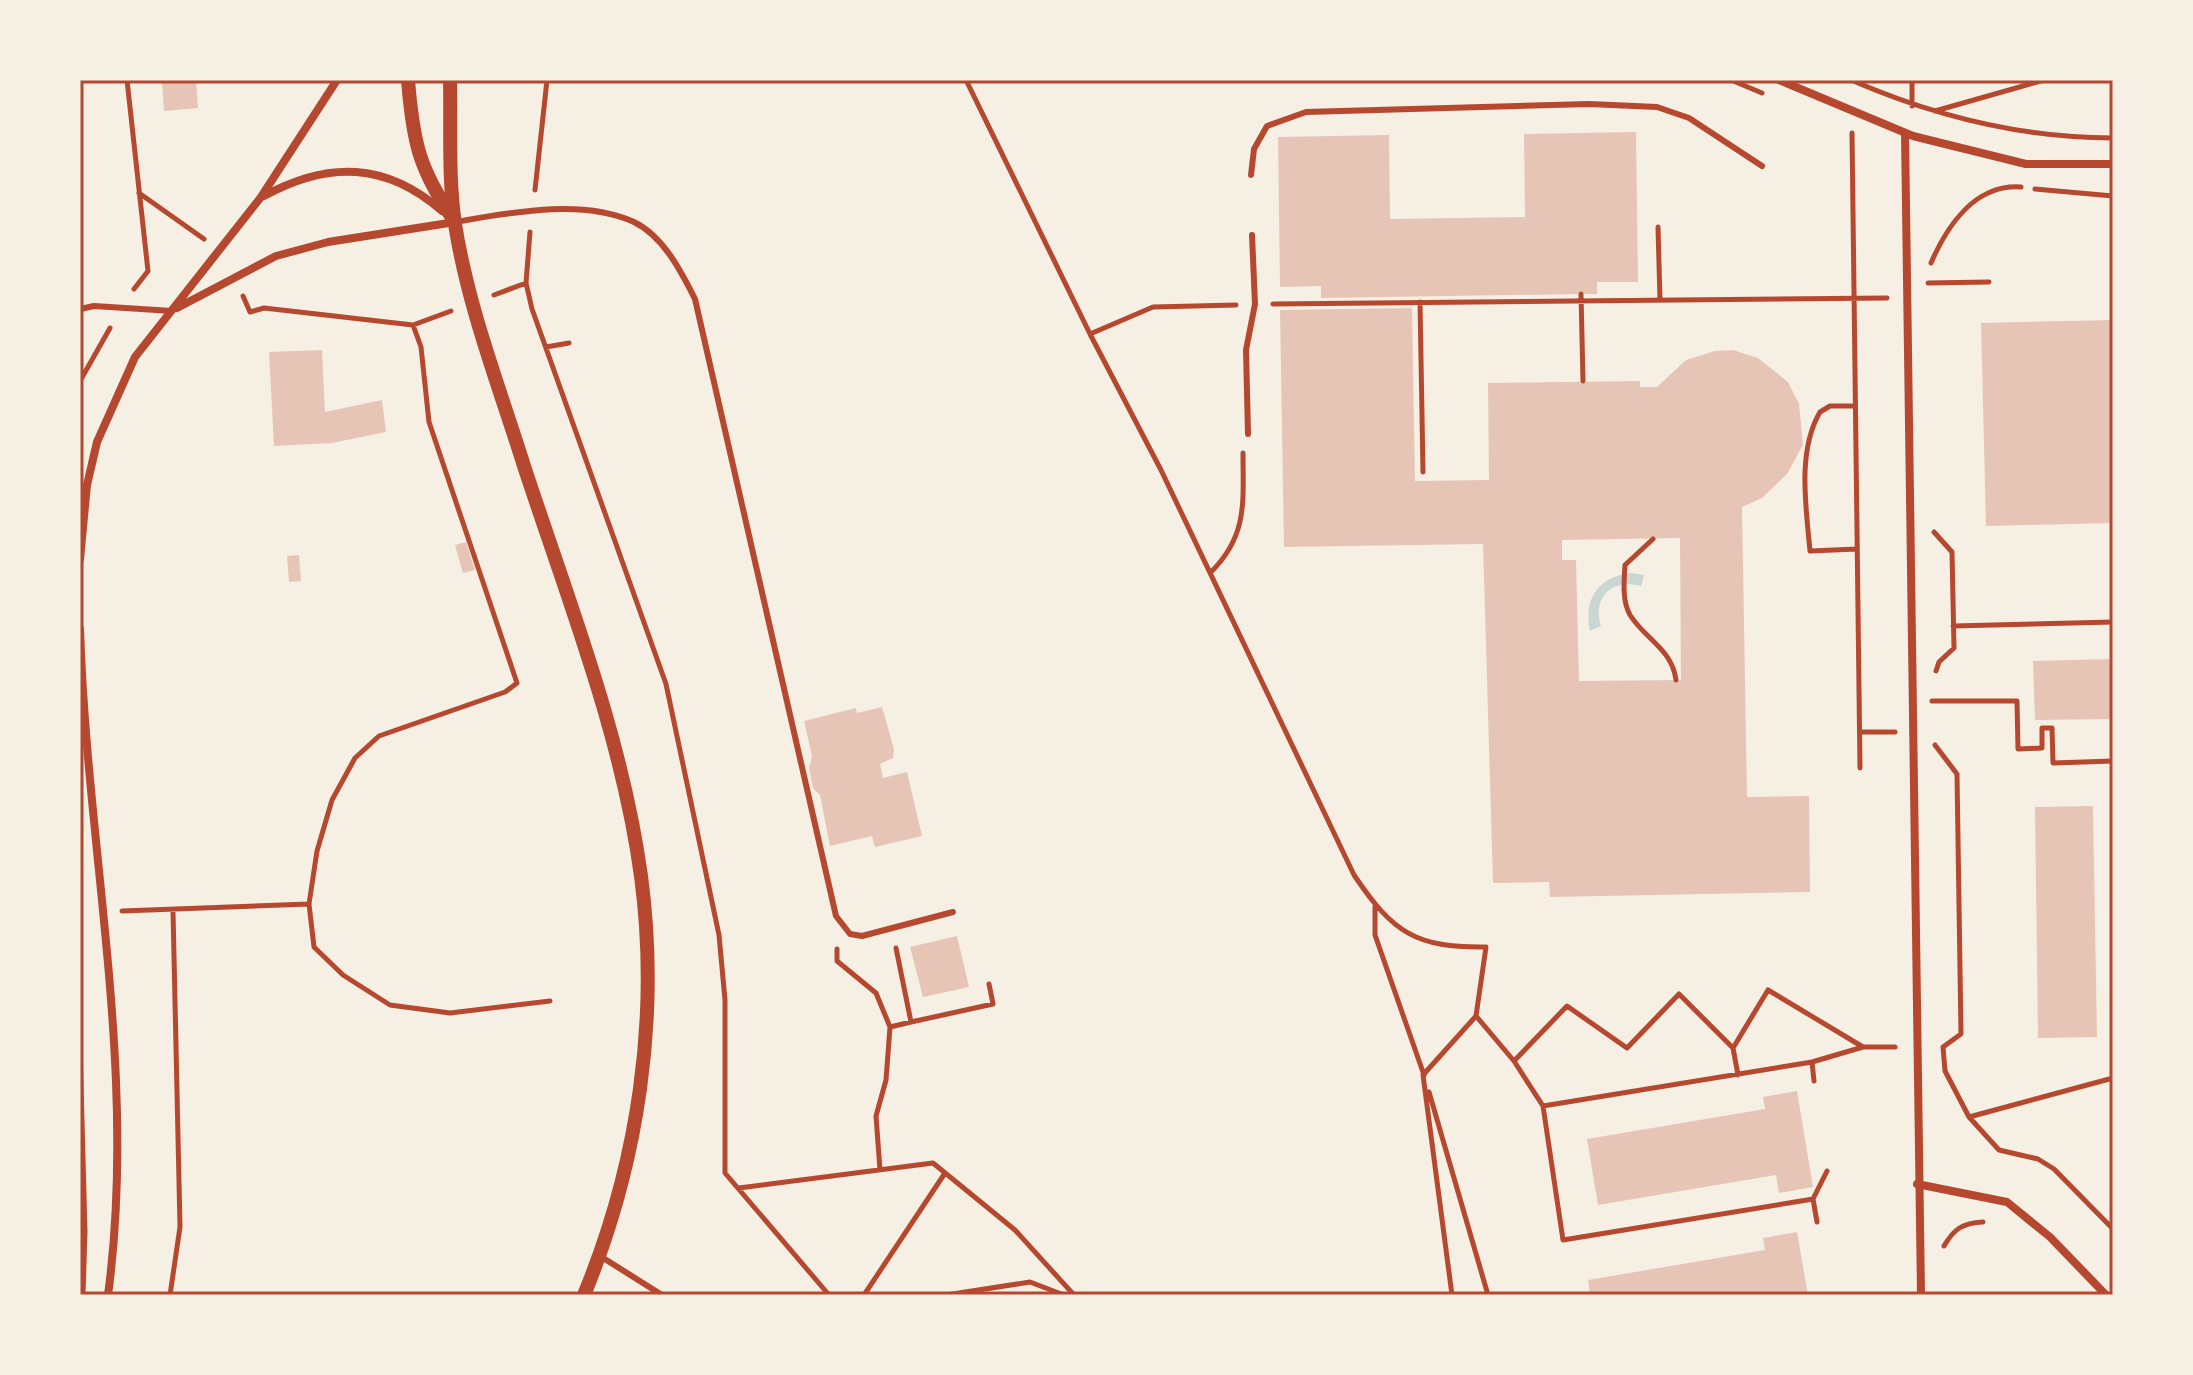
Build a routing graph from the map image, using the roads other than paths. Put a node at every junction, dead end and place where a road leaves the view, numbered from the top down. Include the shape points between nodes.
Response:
1 (337, 80) edge
2 (408, 80) edge
3 (450, 80) edge
4 (1779, 80) edge
5 (1905, 133) junction
6 (2113, 164) edge
7 (1762, 166) dead end
8 (1251, 175) dead end
9 (261, 197) junction
10 (455, 222) junction
11 (1252, 235) dead end
12 (80, 309) edge
13 (173, 311) junction
14 (1248, 434) road end
15 (80, 559) edge
16 (80, 629) edge
17 (81, 689) edge
18 (953, 912) dead end
19 (1917, 1184) junction
20 (600, 1256) junction
21 (108, 1295) edge
22 (584, 1295) edge
23 (662, 1295) edge
24 (1921, 1295) edge
25 (2106, 1295) edge

1 - 9 street
2 - 10 street via 420,161
3 - 10 street
4 - 5 street
5 - 6 street via 2026,164
5 - 19 street
7 - 8 lane via 1689,118 1657,107 1589,104 1306,112 1267,126 1254,149
9 - 10 street via 313,174 369,173 406,183
9 - 13 street
10 - 13 street via 328,242 276,256
10 - 18 lane via 532,209 585,211 635,223 673,258 695,299 836,916 846,930 862,936
10 - 20 street via 472,304 613,743 641,876 647,978 640,1090
11 - 14 lane via 1255,304 1246,350
12 - 13 lane
13 - 15 street via 135,357 97,442
16 - 17 street
17 - 21 street via 117,1069 115,1235
19 - 24 street
19 - 25 street via 2007,1202
20 - 22 street
20 - 23 lane

